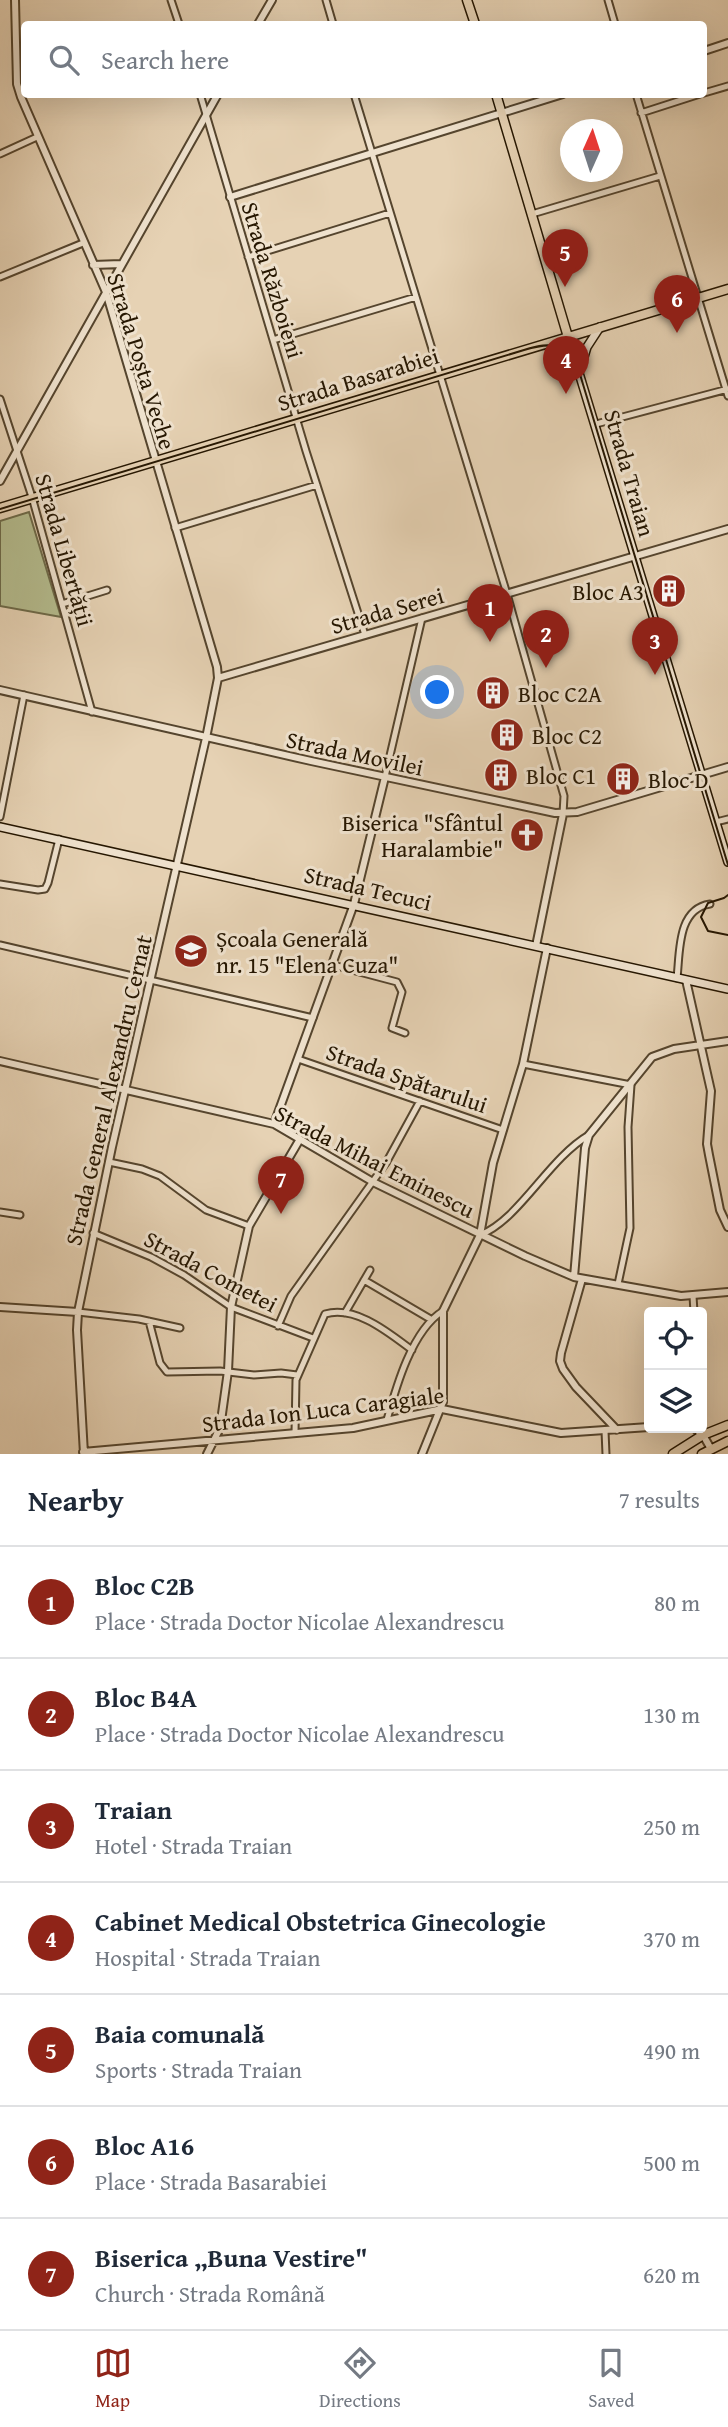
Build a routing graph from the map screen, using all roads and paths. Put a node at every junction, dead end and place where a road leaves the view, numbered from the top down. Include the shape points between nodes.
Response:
1 (15, 0) edge
2 (171, 0) edge
3 (272, 0) edge
4 (326, 0) edge
5 (467, 0) edge
6 (608, 0) edge
7 (178, 21) edge
8 (260, 21) edge
9 (332, 21) edge
10 (474, 21) edge
11 (614, 21) edge
12 (728, 43) edge
13 (707, 50) edge
14 (728, 86) edge
15 (707, 92) edge
16 (21, 95) edge
17 (22, 98) edge
18 (201, 98) edge
19 (216, 98) edge
20 (355, 98) edge
21 (497, 98) edge
22 (550, 98) edge
23 (636, 98) edge
24 (688, 98) edge
25 (641, 113) junction
26 (206, 114) junction
27 (501, 114) junction
28 (37, 137) junction
29 (0, 154) edge
30 (372, 154) junction
31 (660, 176) junction
32 (230, 197) junction
33 (390, 213) junction
34 (532, 214) junction
35 (83, 243) junction
36 (248, 257) junction
37 (121, 264) junction
38 (93, 265) junction
39 (0, 277) edge
40 (728, 289) edge
41 (106, 292) junction
42 (416, 297) junction
43 (696, 299) junction
44 (600, 327) junction
45 (568, 337) junction
46 (273, 340) junction
47 (579, 371) junction
48 (439, 375) junction
49 (727, 389) edge
50 (728, 396) edge
51 (0, 399) edge
52 (297, 418) junction
53 (596, 424) junction
54 (16, 449) junction
55 (155, 461) junction
56 (0, 481) edge
57 (317, 485) junction
58 (32, 498) junction
59 (0, 508) edge
60 (175, 528) junction
61 (728, 529) edge
62 (635, 557) junction
63 (107, 590) dead end
64 (507, 594) junction
65 (62, 604) junction
66 (422, 618) junction
67 (365, 635) junction
68 (218, 678) junction
69 (0, 690) edge
70 (24, 695) junction
71 (92, 712) junction
72 (205, 738) junction
73 (728, 767) edge
74 (702, 776) junction
75 (385, 777) junction
76 (563, 814) junction
77 (0, 817) edge
78 (728, 819) edge
79 (716, 822) junction
80 (0, 827) edge
81 (59, 839) junction
82 (728, 862) edge
83 (177, 866) junction
84 (0, 884) edge
85 (354, 904) junction
86 (710, 904) dead end
87 (0, 945) edge
88 (536, 946) junction
89 (547, 948) junction
90 (332, 965) junction
91 (677, 978) junction
92 (151, 979) junction
93 (686, 980) junction
94 (728, 989) edge
95 (313, 1018) junction
96 (405, 1033) dead end
97 (728, 1041) edge
98 (701, 1044) junction
99 (298, 1059) junction
100 (0, 1061) edge
101 (523, 1064) junction
102 (631, 1085) junction
103 (125, 1089) junction
104 (420, 1101) junction
105 (274, 1124) junction
106 (503, 1129) junction
107 (589, 1135) junction
108 (300, 1139) junction
109 (109, 1163) junction
110 (373, 1182) junction
111 (0, 1212) edge
112 (20, 1215) dead end
113 (249, 1226) junction
114 (728, 1227) edge
115 (93, 1233) junction
116 (480, 1235) junction
117 (370, 1270) dead end
118 (574, 1277) junction
119 (582, 1279) junction
120 (364, 1280) junction
121 (618, 1284) junction
122 (728, 1292) edge
123 (694, 1296) junction
124 (0, 1307) edge
125 (231, 1307) junction
126 (694, 1307) edge
127 (443, 1311) junction
128 (78, 1312) junction
129 (345, 1313) junction
130 (432, 1320) junction
131 (149, 1321) junction
132 (278, 1326) junction
133 (180, 1328) dead end
134 (313, 1338) junction
135 (412, 1350) junction
136 (228, 1371) junction
137 (297, 1376) junction
138 (442, 1409) junction
139 (387, 1420) junction
140 (728, 1425) edge
141 (644, 1427) edge
142 (617, 1430) junction
143 (605, 1432) junction
144 (295, 1433) junction
145 (700, 1433) edge
146 (703, 1435) junction
147 (212, 1440) junction
148 (728, 1441) edge
149 (707, 1452) edge
150 (83, 1453) edge
151 (207, 1454) edge
152 (422, 1454) edge
153 (606, 1454) edge
154 (673, 1454) edge

1 - 16 street, Strada Poșta Veche
2 - 7 street
3 - 8 street
4 - 9 street
5 - 10 main road
6 - 11 street
12 - 13 street
14 - 15 street
17 - 28 street, Strada Poșta Veche
18 - 26 street, Strada Războieni
19 - 26 street
20 - 30 street
21 - 27 main road, Strada Traian
22 - 27 street
23 - 25 street
24 - 25 street
25 - 31 street
26 - 32 street, Strada Războieni
26 - 37 street
27 - 30 street
27 - 34 main road, Strada Traian
28 - 29 street
28 - 35 street, Strada Poșta Veche
30 - 32 street
30 - 33 street
31 - 34 street
31 - 43 street
32 - 36 street, Strada Războieni
33 - 36 street
33 - 42 street
34 - 45 main road, Strada Traian
35 - 38 street, Strada Poșta Veche
35 - 39 street
36 - 46 street, Strada Războieni
37 - 38 street
37 - 41 street
38 - 41 street, Strada Poșta Veche
40 - 43 main road, Strada Basarabiei
41 - 54 street
41 - 55 street, Strada Poșta Veche
42 - 46 street
42 - 48 street
43 - 44 main road, Strada Basarabiei
43 - 49 street
44 - 45 main road, Strada Basarabiei
44 - 47 main road
45 - 47 main road, Strada Traian
45 - 48 main road, Strada Basarabiei
46 - 52 street, Strada Războieni
47 - 53 main road, Strada Traian
48 - 52 main road, Strada Basarabiei
48 - 64 street
49 - 50 street
49 - 53 street
51 - 54 street, Strada Libertății
52 - 55 main road, Strada Basarabiei
52 - 57 street, Strada Războieni
53 - 62 main road, Strada Traian
54 - 56 street
54 - 58 street, Strada Libertății
55 - 58 main road, Strada Basarabiei
55 - 60 street, Strada Poșta Veche
57 - 60 street
57 - 67 street, Strada Războieni
58 - 59 main road, Strada Basarabiei
58 - 65 street, Strada Libertății
60 - 68 street, Strada Poșta Veche via 216,658
61 - 62 street, Strada Serei
62 - 64 street, Strada Serei
62 - 74 main road, Strada Traian
63 - 65 street
64 - 66 street, Strada Serei
64 - 76 street via 564,796
65 - 71 street, Strada Libertății
66 - 67 street, Strada Serei
66 - 75 street
67 - 68 street, Strada Serei
68 - 72 street, Strada Poșta Veche
69 - 70 street, Strada Movilei
70 - 71 street, Strada Movilei
70 - 77 street
71 - 72 street, Strada Movilei
72 - 75 street, Strada Movilei
72 - 83 street, Strada General Alexandru Cernat
73 - 74 street, Strada Movilei
74 - 76 street, Strada Movilei
74 - 79 main road, Strada Traian
75 - 76 street, Strada Movilei
75 - 85 street
76 - 88 street
78 - 79 street
79 - 82 main road, Strada Traian
80 - 81 main road, Strada Tecuci
81 - 83 main road, Strada Tecuci
81 - 84 street via 45,889
83 - 85 main road, Strada Tecuci
83 - 92 street, Strada General Alexandru Cernat
85 - 88 main road, Strada Tecuci
85 - 90 street
86 - 91 street via 689,915
87 - 92 street
88 - 89 main road, Strada Tecuci
89 - 91 main road, Strada Tecuci
89 - 101 street
90 - 95 street
90 - 96 street via 401,985 392,1028
91 - 93 main road, Strada Tecuci
92 - 95 street
92 - 103 street, Strada General Alexandru Cernat
93 - 94 main road, Strada Tecuci
93 - 98 street
95 - 99 street
97 - 98 street
98 - 102 street via 652,1058
98 - 114 street via 711,1091 707,1144 720,1210
99 - 104 street, Strada Spătarului
99 - 105 street
100 - 103 street, Strada Mihai Eminescu
101 - 102 street
101 - 106 street
102 - 107 street
102 - 121 street via 630,1228
103 - 105 street, Strada Mihai Eminescu
103 - 109 street, Strada General Alexandru Cernat
104 - 106 street, Strada Spătarului
104 - 110 street
105 - 108 street, Strada Mihai Eminescu
106 - 116 street
107 - 116 street via 553,1165 498,1226
107 - 118 street
108 - 110 street, Strada Mihai Eminescu
108 - 113 street
109 - 113 street via 160,1176 206,1210
109 - 115 street, Strada General Alexandru Cernat
110 - 116 street, Strada Mihai Eminescu
110 - 132 street via 290,1296
111 - 112 street
113 - 125 street
115 - 125 street, Strada Cometei via 173,1269
115 - 128 street, Strada General Alexandru Cernat
116 - 118 street, Strada Mihai Eminescu
116 - 127 street
117 - 120 street
118 - 119 street, Strada Mihai Eminescu
119 - 121 street, Strada Mihai Eminescu
119 - 142 street via 561,1365
120 - 129 street
120 - 130 street
121 - 123 street, Strada Mihai Eminescu
122 - 123 street, Strada Mihai Eminescu
123 - 126 street
124 - 128 street
125 - 132 street, Strada Cometei
125 - 136 street
127 - 130 street
127 - 138 street
128 - 131 street
128 - 150 street, Strada General Alexandru Cernat
129 - 134 street via 325,1314
129 - 135 street via 364,1319
130 - 135 street
131 - 133 street
131 - 136 street via 160,1363 167,1372
132 - 134 street, Strada Cometei
134 - 137 street
135 - 139 street
136 - 137 street
136 - 147 street via 220,1427
137 - 144 street
138 - 139 street, Strada Ion Luca Caragiale
138 - 143 street, Strada Ion Luca Caragiale via 549,1432
138 - 152 street
139 - 144 street, Strada Ion Luca Caragiale
140 - 146 main road
141 - 142 street, Strada Ion Luca Caragiale
142 - 143 street, Strada Ion Luca Caragiale
143 - 153 street
144 - 147 street, Strada Ion Luca Caragiale
145 - 146 street
146 - 149 street
146 - 154 main road
147 - 150 street, Strada Ion Luca Caragiale
147 - 151 street
148 - 149 main road

